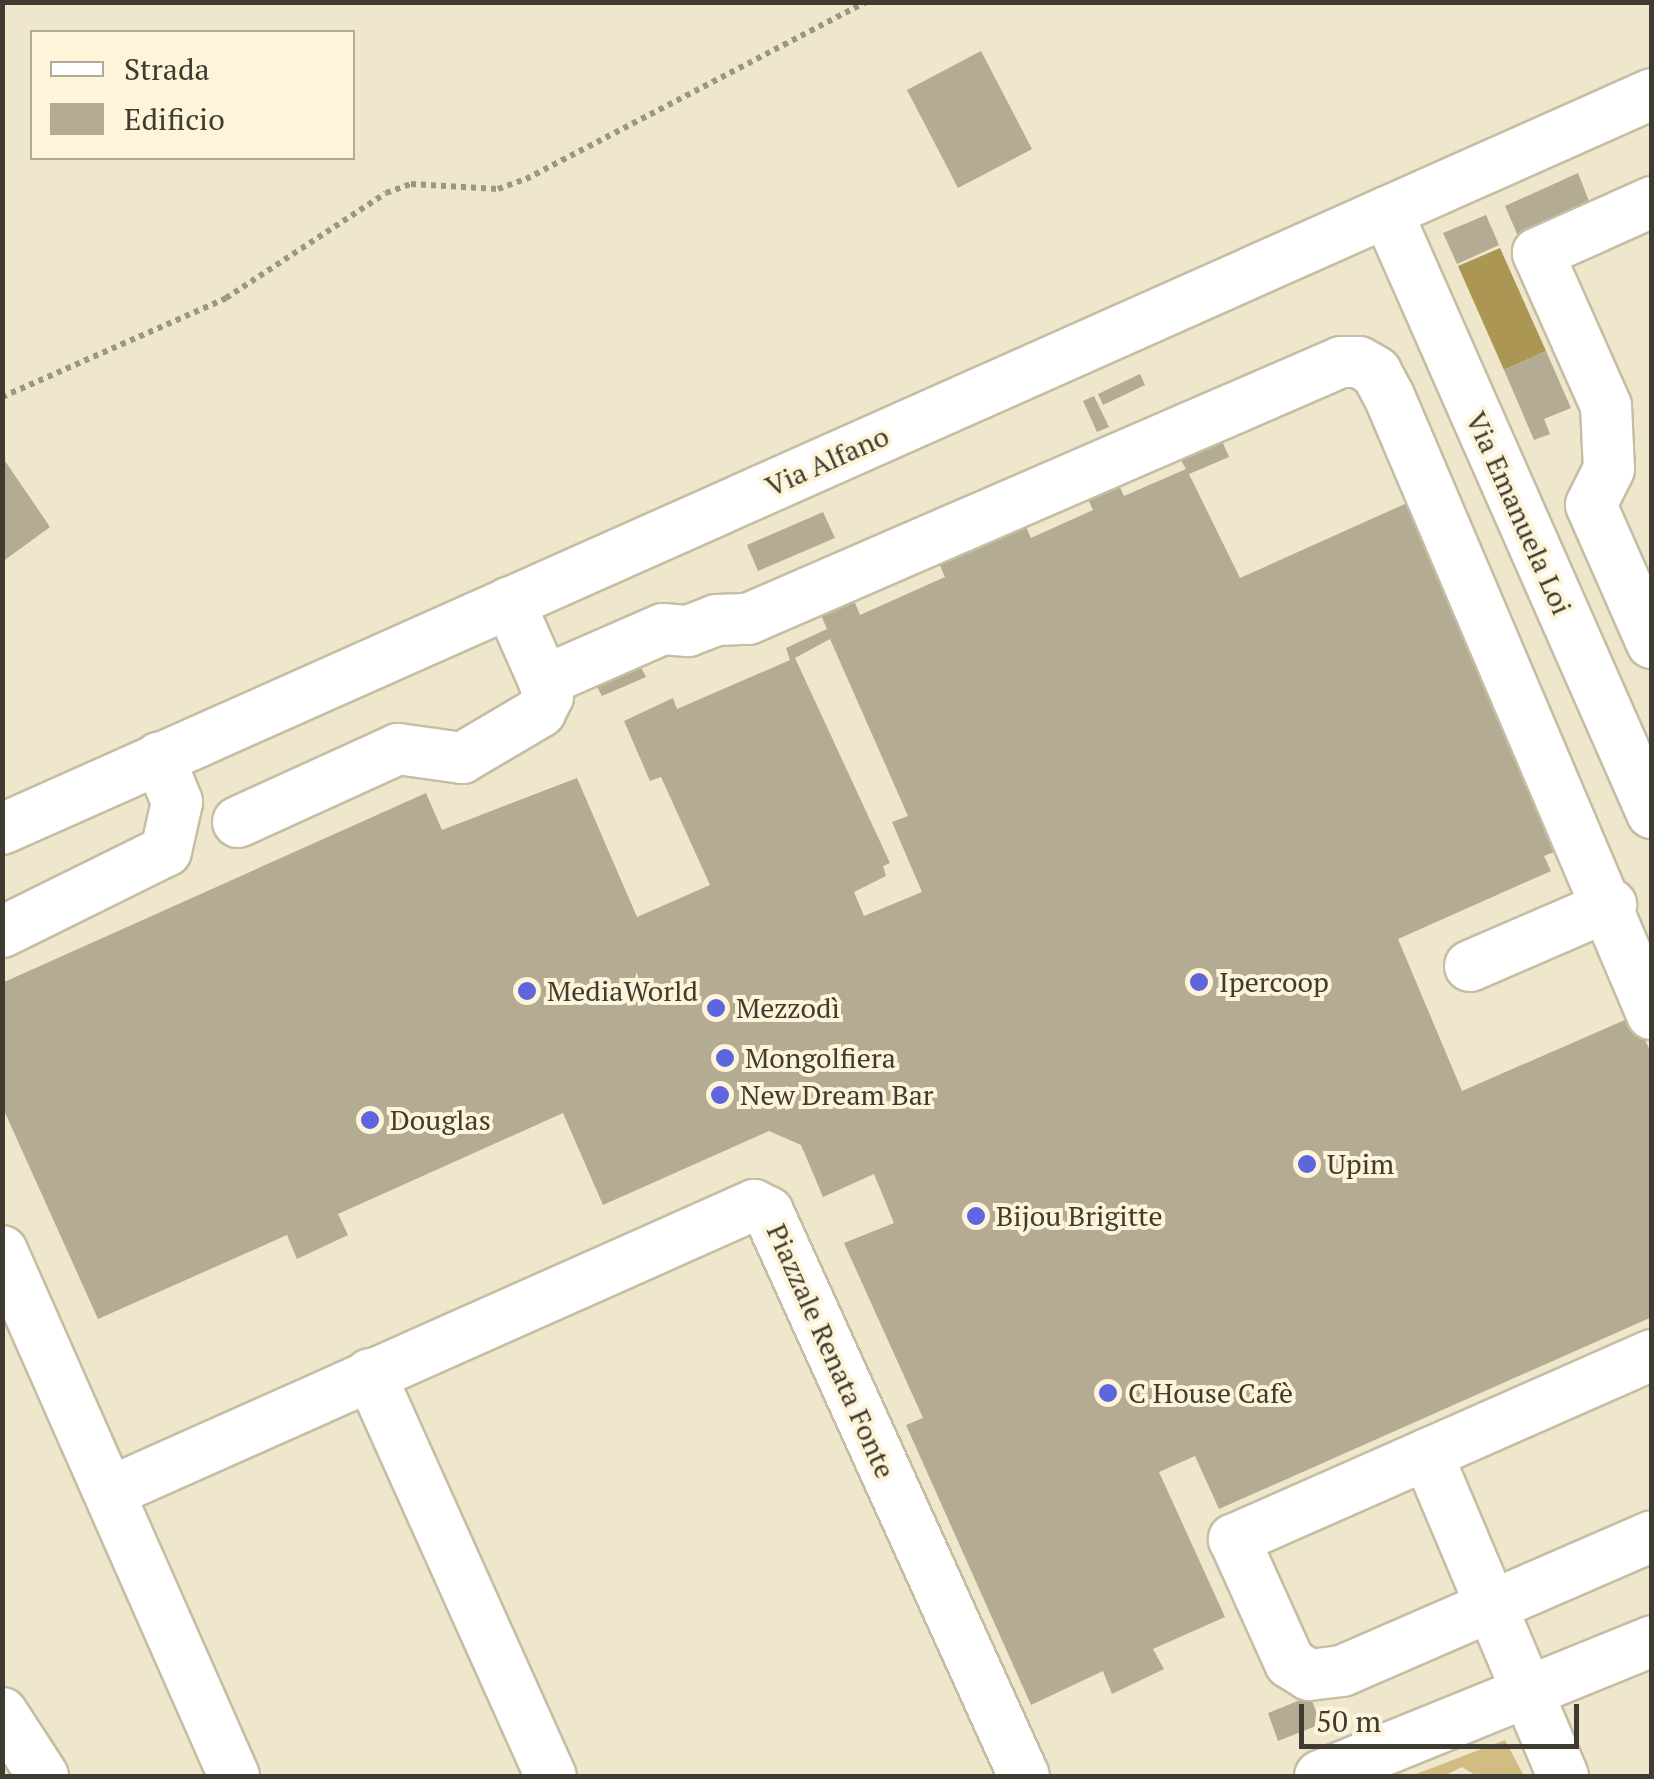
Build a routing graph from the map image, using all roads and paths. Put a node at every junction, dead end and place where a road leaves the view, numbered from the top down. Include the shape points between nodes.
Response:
1 (866, 2) edge
2 (1652, 94) edge
3 (1652, 202) edge
4 (1387, 212) junction
5 (2, 397) edge
6 (509, 602) junction
7 (1652, 643) edge
8 (544, 681) junction
9 (159, 758) junction
10 (1645, 782) edge
11 (238, 822) dead end
12 (2, 829) edge
13 (1611, 905) junction
14 (2, 932) edge
15 (1470, 966) dead end
16 (1652, 1014) edge
17 (2, 1251) edge
18 (1652, 1355) edge
19 (370, 1374) junction
20 (1427, 1454) junction
21 (110, 1492) junction
22 (1652, 1536) edge
23 (1494, 1606) junction
24 (1652, 1642) edge
25 (1526, 1693) junction
26 (2, 1713) edge
27 (43, 1776) edge
28 (234, 1776) edge
29 (551, 1776) edge
30 (1024, 1776) edge
31 (1320, 1776) edge
32 (1563, 1776) edge

1 - 5 path via 526,180 498,190 410,184 386,193 226,298
2 - 4 street, Via Alfano
3 - 7 street via 1538,252 1606,406 1609,469 1591,506
4 - 6 street, Via Alfano
4 - 10 street, Via Emanuela Loi
6 - 8 street
6 - 9 street, Via Alfano
8 - 11 street via 548,696 540,712 462,758 398,749
8 - 13 street via 663,629 748,619 1341,362 1359,362 1376,372 1389,396
9 - 12 street, Via Alfano
9 - 14 street via 177,802 166,851
13 - 15 street
13 - 16 street via 1617,939
17 - 21 street
18 - 20 street
19 - 21 street, Piazzale Renata Fonte
19 - 29 street
19 - 30 street, Piazzale Renata Fonte via 754,1205 768,1212
20 - 23 street
20 - 23 street via 1234,1539 1290,1662 1309,1675 1342,1671
21 - 28 street
22 - 23 street
23 - 25 street
24 - 25 street
25 - 31 street
25 - 32 street
26 - 27 street

